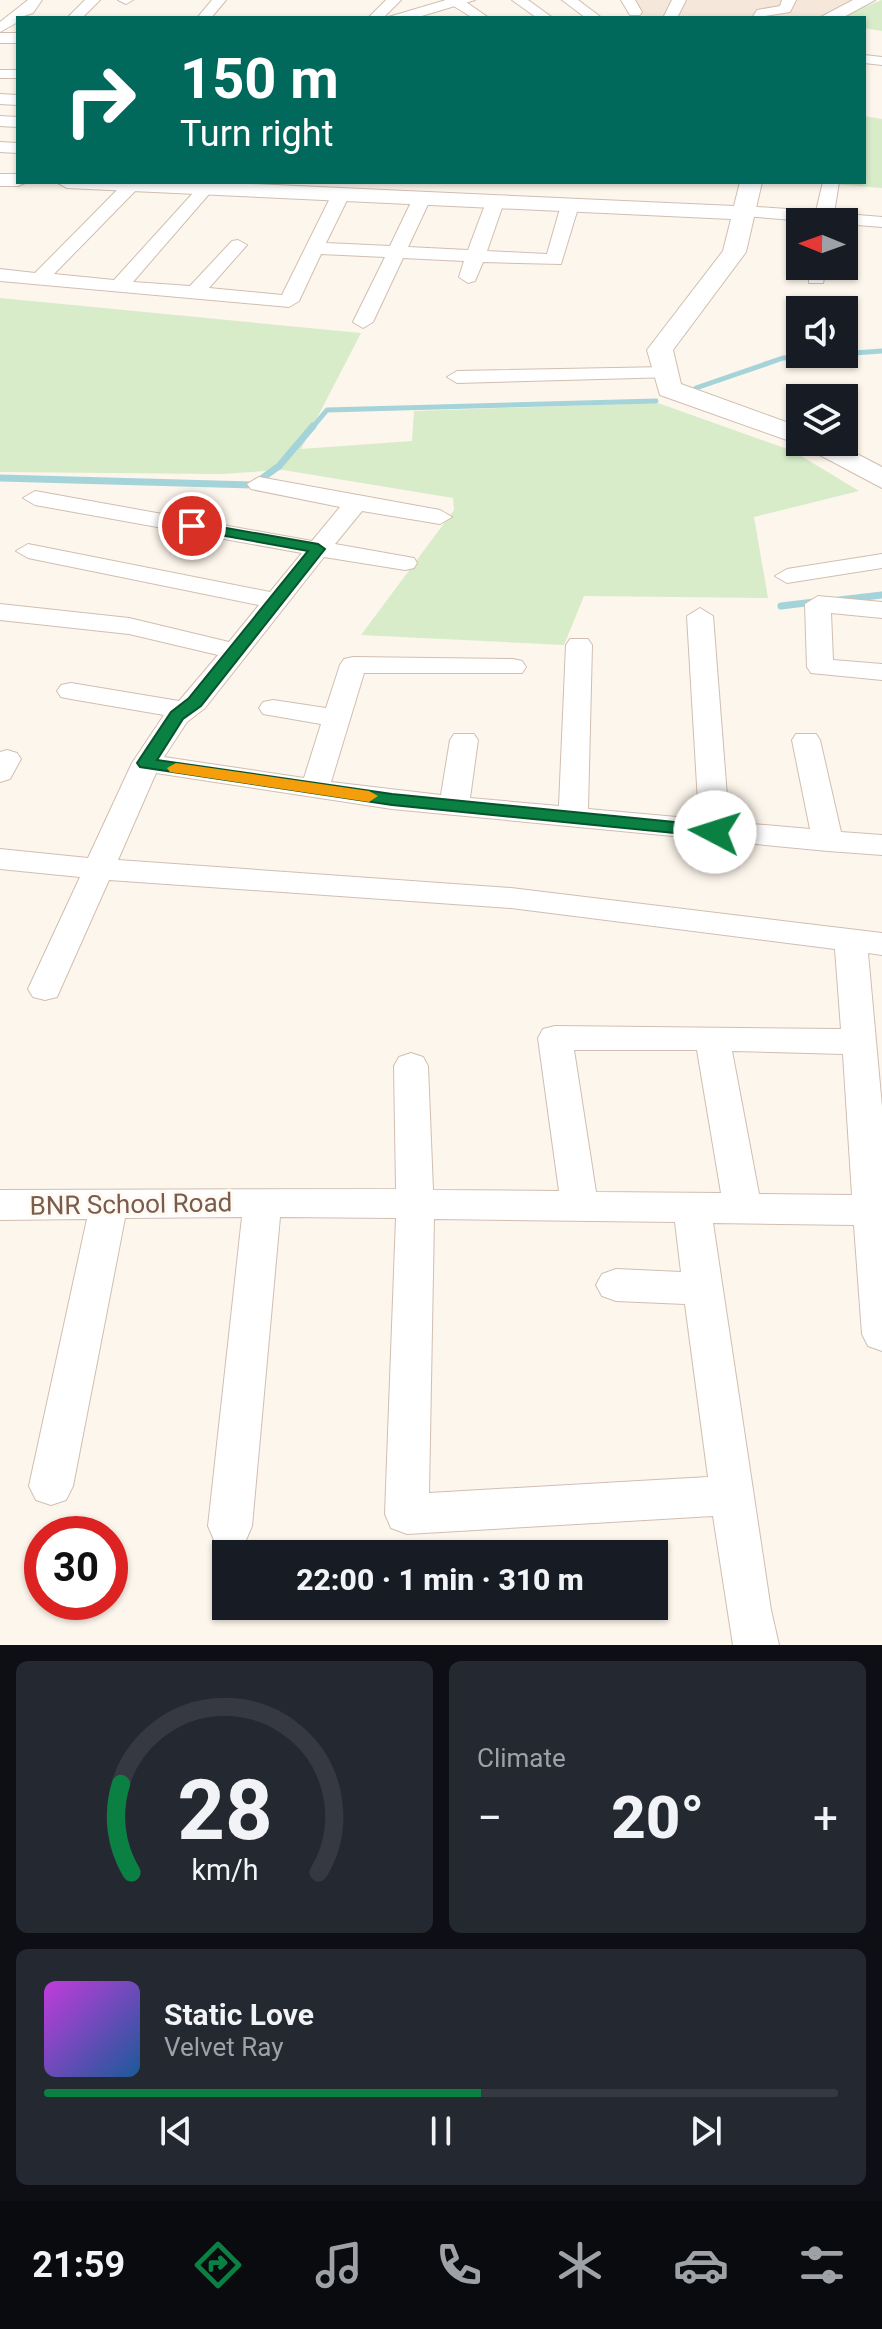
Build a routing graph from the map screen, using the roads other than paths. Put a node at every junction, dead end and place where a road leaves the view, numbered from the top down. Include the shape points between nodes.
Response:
1 (35, 0) edge
2 (93, 0) edge
3 (219, 0) edge
4 (394, 0) edge
5 (519, 0) edge
6 (569, 0) edge
7 (789, 0) edge
8 (867, 0) edge
9 (462, 1) edge
10 (424, 15) edge
11 (19, 16) edge
12 (76, 16) edge
13 (206, 16) edge
14 (377, 16) edge
15 (480, 16) edge
16 (543, 16) edge
17 (592, 16) edge
18 (760, 16) edge
19 (832, 16) edge
20 (133, 184) joint
21 (200, 184) edge
22 (751, 184) edge
23 (831, 184) edge
24 (341, 194) junction
25 (422, 198) junction
26 (495, 202) junction
27 (570, 205) junction
28 (826, 208) edge
29 (744, 212) junction
30 (786, 216) edge
31 (858, 221) edge
32 (882, 222) edge
33 (238, 245) dead end
34 (315, 248) junction
35 (396, 252) junction
36 (475, 256) junction
37 (0, 275) edge
38 (468, 277) dead end
39 (39, 279) junction
40 (119, 286) junction
41 (195, 292) junction
42 (363, 322) dead end
43 (666, 373) junction
44 (457, 377) dead end
45 (786, 432) edge
46 (839, 456) edge
47 (881, 478) edge
48 (259, 484) dead end
49 (35, 498) dead end
50 (356, 503) junction
51 (440, 517) dead end
52 (318, 549) junction
53 (28, 551) dead end
54 (882, 561) edge
55 (405, 563) dead end
56 (787, 576) dead end
57 (275, 601) junction
58 (882, 610) edge
59 (0, 612) edge
60 (700, 616) dead end
61 (579, 645) dead end
62 (233, 651) junction
63 (513, 667) dead end
64 (882, 672) edge
65 (71, 691) dead end
66 (273, 708) dead end
67 (185, 710) junction
68 (336, 718) junction
69 (464, 740) dead end
70 (806, 740) dead end
71 (146, 763) junction
72 (315, 788) junction
73 (454, 806) junction
74 (573, 818) junction
75 (715, 832) junction
76 (828, 842) junction
77 (882, 845) edge
78 (0, 859) edge
79 (99, 869) junction
80 (866, 942) edge
81 (45, 989) dead end
82 (712, 1038) junction
83 (858, 1042) junction
84 (411, 1066) dead end
85 (109, 1202) junction
86 (262, 1202) junction
87 (0, 1205) edge
88 (415, 1205) junction
89 (580, 1207) junction
90 (692, 1208) junction
91 (743, 1209) junction
92 (871, 1210) junction
93 (616, 1285) dead end
94 (703, 1289) junction
95 (882, 1334) edge
96 (51, 1486) dead end
97 (731, 1495) junction
98 (230, 1526) dead end
99 (756, 1645) edge

1 - 11 street
2 - 12 street
3 - 13 street
4 - 14 street
5 - 16 street
6 - 17 street
7 - 18 street via 785,9
8 - 19 street
9 - 10 street
9 - 15 street
20 - 21 street
20 - 39 street
21 - 24 street
21 - 40 street
22 - 29 street
23 - 28 street
24 - 25 street
24 - 34 street
25 - 26 street
25 - 35 street
26 - 27 street
26 - 36 street
27 - 29 street
27 - 36 street via 554,260
29 - 30 street
29 - 43 street via 734,252 660,350
31 - 32 street
33 - 41 street
34 - 35 street
34 - 41 street via 286,308
35 - 36 street
35 - 42 street
36 - 38 street
37 - 39 street
39 - 40 street
40 - 41 street
43 - 44 street
43 - 45 street via 669,389
46 - 47 street
48 - 50 street
49 - 52 street
50 - 51 street
50 - 52 street
52 - 55 street
52 - 57 street
53 - 57 street
54 - 56 street
57 - 62 street
58 - 64 street via 818,604 820,667
59 - 62 street via 129,626
60 - 75 street
61 - 74 street
62 - 67 street
63 - 68 street via 353,665
65 - 67 street
66 - 68 street
67 - 71 street
68 - 72 street
69 - 73 street
70 - 76 street
71 - 72 street
71 - 79 street
72 - 73 street
73 - 74 street
74 - 75 street
75 - 76 street
76 - 77 street
78 - 79 street
79 - 80 street via 511,898
79 - 81 street
80 - 83 street
82 - 83 street
82 - 89 street via 555,1038
82 - 91 street
83 - 92 street
84 - 88 street
85 - 86 street, BNR School Road
85 - 87 street, BNR School Road
85 - 96 street
86 - 88 street, BNR School Road
86 - 98 street
88 - 89 street, BNR School Road
88 - 97 street via 407,1514
89 - 90 street, BNR School Road
90 - 91 street, BNR School Road
90 - 94 street
91 - 92 street, BNR School Road
92 - 95 street
93 - 94 street
94 - 97 street
97 - 99 street

